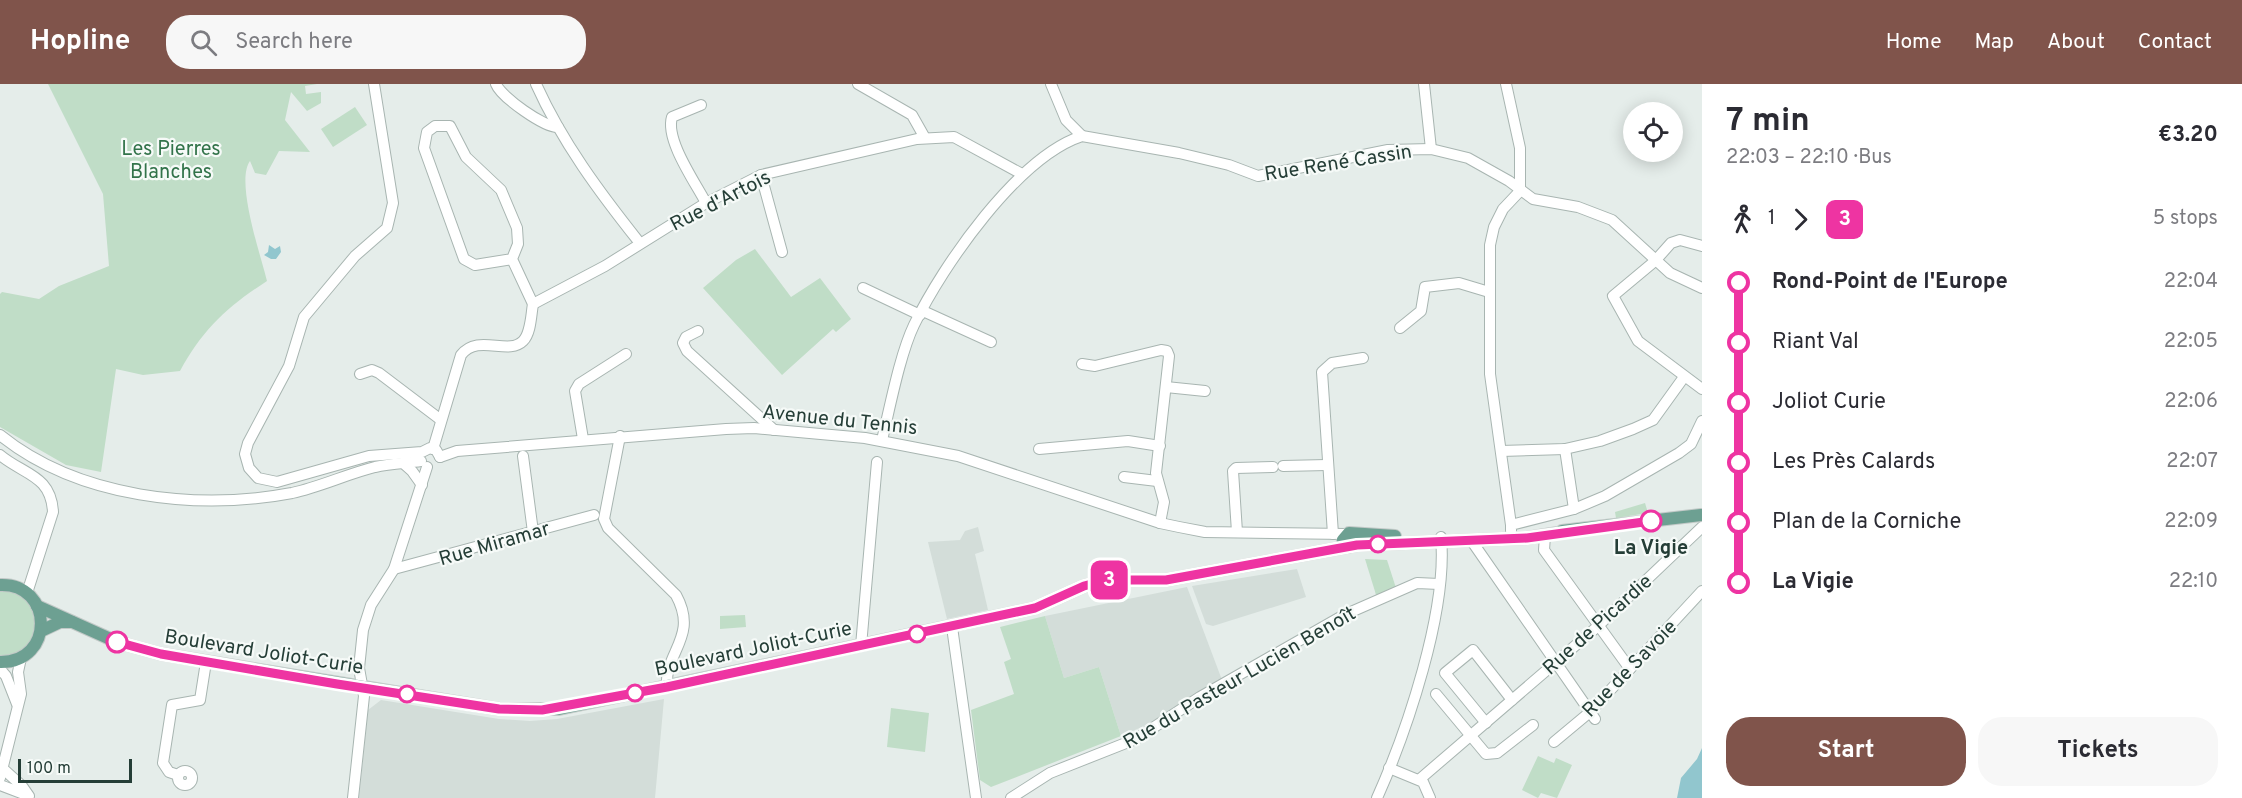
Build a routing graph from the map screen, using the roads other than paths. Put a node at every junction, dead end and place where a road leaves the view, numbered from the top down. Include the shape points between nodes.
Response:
1 (374, 84) edge
2 (496, 84) edge
3 (536, 84) edge
4 (1051, 84) edge
5 (1424, 84) edge
6 (1506, 84) edge
7 (862, 85) edge
8 (702, 105) dead end
9 (558, 127) junction
10 (1082, 136) junction
11 (925, 138) junction
12 (1431, 148) junction
13 (1023, 174) junction
14 (761, 175) junction
15 (1520, 191) junction
16 (706, 203) junction
17 (639, 242) junction
18 (1702, 246) edge
19 (782, 252) dead end
20 (513, 260) junction
21 (1654, 261) junction
22 (863, 288) dead end
23 (1702, 288) edge
24 (1489, 292) junction
25 (533, 304) junction
26 (921, 313) junction
27 (1400, 328) dead end
28 (698, 331) dead end
29 (991, 342) dead end
30 (626, 354) dead end
31 (1364, 358) dead end
32 (1082, 364) dead end
33 (360, 374) dead end
34 (1684, 377) junction
35 (1171, 387) junction
36 (1702, 389) edge
37 (1205, 391) dead end
38 (441, 420) junction
39 (1702, 421) edge
40 (774, 430) junction
41 (0, 435) edge
42 (620, 436) junction
43 (583, 439) junction
44 (882, 440) junction
45 (1160, 446) junction
46 (1565, 448) junction
47 (1038, 449) dead end
48 (1501, 451) junction
49 (436, 453) junction
50 (0, 455) edge
51 (523, 456) dead end
52 (423, 460) junction
53 (877, 462) dead end
54 (402, 463) junction
55 (1327, 465) junction
56 (1124, 477) dead end
57 (1157, 481) junction
58 (422, 485) junction
59 (1574, 509) junction
60 (594, 515) dead end
61 (1702, 518) edge
62 (1160, 524) junction
63 (1570, 531) junction
64 (533, 532) junction
65 (1237, 532) junction
66 (1513, 532) junction
67 (1545, 536) junction
68 (1474, 537) junction
69 (1439, 538) junction
70 (1345, 541) junction
71 (394, 569) junction
72 (1439, 584) junction
73 (0, 585) edge
74 (1702, 591) edge
75 (27, 593) junction
76 (37, 606) junction
77 (72, 622) junction
78 (952, 627) junction
79 (1597, 627) junction
80 (40, 631) junction
81 (861, 646) junction
82 (21, 658) junction
83 (0, 662) edge
84 (206, 662) junction
85 (1556, 663) junction
86 (0, 669) edge
87 (1630, 669) junction
88 (363, 687) junction
89 (667, 687) junction
90 (1436, 694) dead end
91 (1515, 698) junction
92 (18, 704) junction
93 (1592, 715) junction
94 (1486, 723) junction
95 (1533, 725) dead end
96 (1471, 736) junction
97 (1554, 742) dead end
98 (1389, 768) junction
99 (1, 771) edge
100 (178, 775) dead end
101 (1420, 779) junction
102 (0, 785) edge
103 (29, 797) edge
104 (353, 798) edge
105 (976, 798) edge
106 (1011, 798) edge
107 (1377, 798) edge
108 (1430, 798) edge

1 - 52 street via 392,216 387,228 356,254 304,317 290,366 245,454 249,468 258,478 277,482 369,456
2 - 9 street via 503,95 539,122
3 - 9 street
4 - 10 street via 1066,120
5 - 12 street
6 - 15 street via 1520,148
7 - 11 street via 912,115
8 - 16 street via 672,117 670,124 676,147
9 - 17 street via 602,196
10 - 12 street, Rue René Cassin via 1179,153 1258,176 1388,150
10 - 13 street via 1070,140
11 - 13 street, Rue d'Artois via 954,136 965,140
11 - 14 street, Rue d'Artois
12 - 15 street, Rue René Cassin via 1468,158
13 - 26 street via 976,225
14 - 16 street, Rue d'Artois
14 - 19 street
15 - 21 street, Rue René Cassin via 1612,220
15 - 24 street via 1503,209 1494,227
16 - 17 street, Rue d'Artois
17 - 25 street, Rue d'Artois via 605,266
18 - 21 street via 1680,240 1671,243
20 - 20 street via 519,244 517,228 501,190 465,157 450,126 435,126 427,132 424,148 464,259 475,265
20 - 25 street
21 - 23 street, Rue René Cassin
21 - 34 street via 1613,296 1638,341
22 - 26 street
24 - 27 street via 1459,283 1425,287 1421,311
24 - 48 street via 1490,374
25 - 38 street via 527,334 516,346 466,348
26 - 29 street
26 - 44 street via 908,341
28 - 40 street via 686,337 683,343 687,351
30 - 43 street via 579,384 575,391
31 - 55 street via 1332,363 1322,372
32 - 35 street via 1095,366 1167,351
33 - 38 street via 372,370 379,373
34 - 36 street
34 - 46 street via 1653,420 1600,441
35 - 37 street
35 - 45 street
38 - 49 street
39 - 59 street via 1691,444 1679,453 1605,496
40 - 42 street, Avenue du Tennis
40 - 44 street, Avenue du Tennis
41 - 54 street via 53,468 130,493 215,501 294,493 376,467
42 - 43 street, Avenue du Tennis
42 - 89 street via 604,519 608,528 676,595 682,607 683,638 666,677
43 - 49 street, Avenue du Tennis
44 - 62 street, Avenue du Tennis via 958,456
45 - 47 street via 1128,441
45 - 57 street
46 - 48 street
46 - 59 street
48 - 66 street
49 - 52 street, Avenue du Tennis
49 - 52 street via 437,464
50 - 75 street via 42,482 52,501 53,512
51 - 64 street
52 - 54 street
52 - 58 street
53 - 81 street
54 - 58 street
55 - 65 street via 1236,468 1233,471
55 - 70 street
56 - 57 street
57 - 62 street via 1164,502
58 - 71 street
59 - 66 street
60 - 64 street, Rue Miramar
61 - 63 main road
61 - 79 street, Rue de Picardie
62 - 65 street, Avenue du Tennis via 1205,532
63 - 66 main road
63 - 67 main road
64 - 71 street, Rue Miramar
65 - 70 street, Avenue du Tennis
66 - 67 main road
66 - 68 main road, Avenue du Tennis
67 - 79 street via 1544,550
68 - 69 main road, Avenue du Tennis
68 - 85 street
69 - 70 main road, Avenue du Tennis
69 - 72 street
70 - 78 main road, Boulevard Joliot-Curie via 1166,580 1107,580 1084,586 1045,606
71 - 88 street via 371,605 363,630 359,649
72 - 98 street via 1418,684
72 - 106 street, Rue du Pasteur Lucien Benoît via 1417,583 1344,615 1200,697 1136,739 1050,773
73 - 75 main road
74 - 87 street, Rue de Savoie
75 - 76 main road
76 - 77 main road, Boulevard Joliot-Curie
76 - 80 main road
77 - 80 main road via 60,622
77 - 84 main road, Boulevard Joliot-Curie via 132,648
78 - 81 main road, Boulevard Joliot-Curie
78 - 105 street
79 - 85 street, Rue de Picardie
79 - 87 street
80 - 82 main road via 37,642
81 - 89 main road, Boulevard Joliot-Curie
82 - 83 main road
82 - 92 street
84 - 88 main road, Boulevard Joliot-Curie
84 - 100 street via 200,700 172,705 163,763 169,772
85 - 91 street, Rue de Picardie
85 - 93 street
86 - 92 street
87 - 93 street, Rue de Savoie
88 - 89 main road, Boulevard Joliot-Curie via 533,711
88 - 104 street
90 - 96 street
91 - 94 street, Rue de Picardie
91 - 94 street via 1473,650 1445,673
92 - 99 street
93 - 97 street, Rue de Savoie
94 - 96 street, Rue de Picardie
95 - 96 street via 1493,755 1485,753
96 - 101 street, Rue de Picardie
98 - 101 street
98 - 107 street
99 - 103 street via 22,786
101 - 108 street
102 - 103 street

